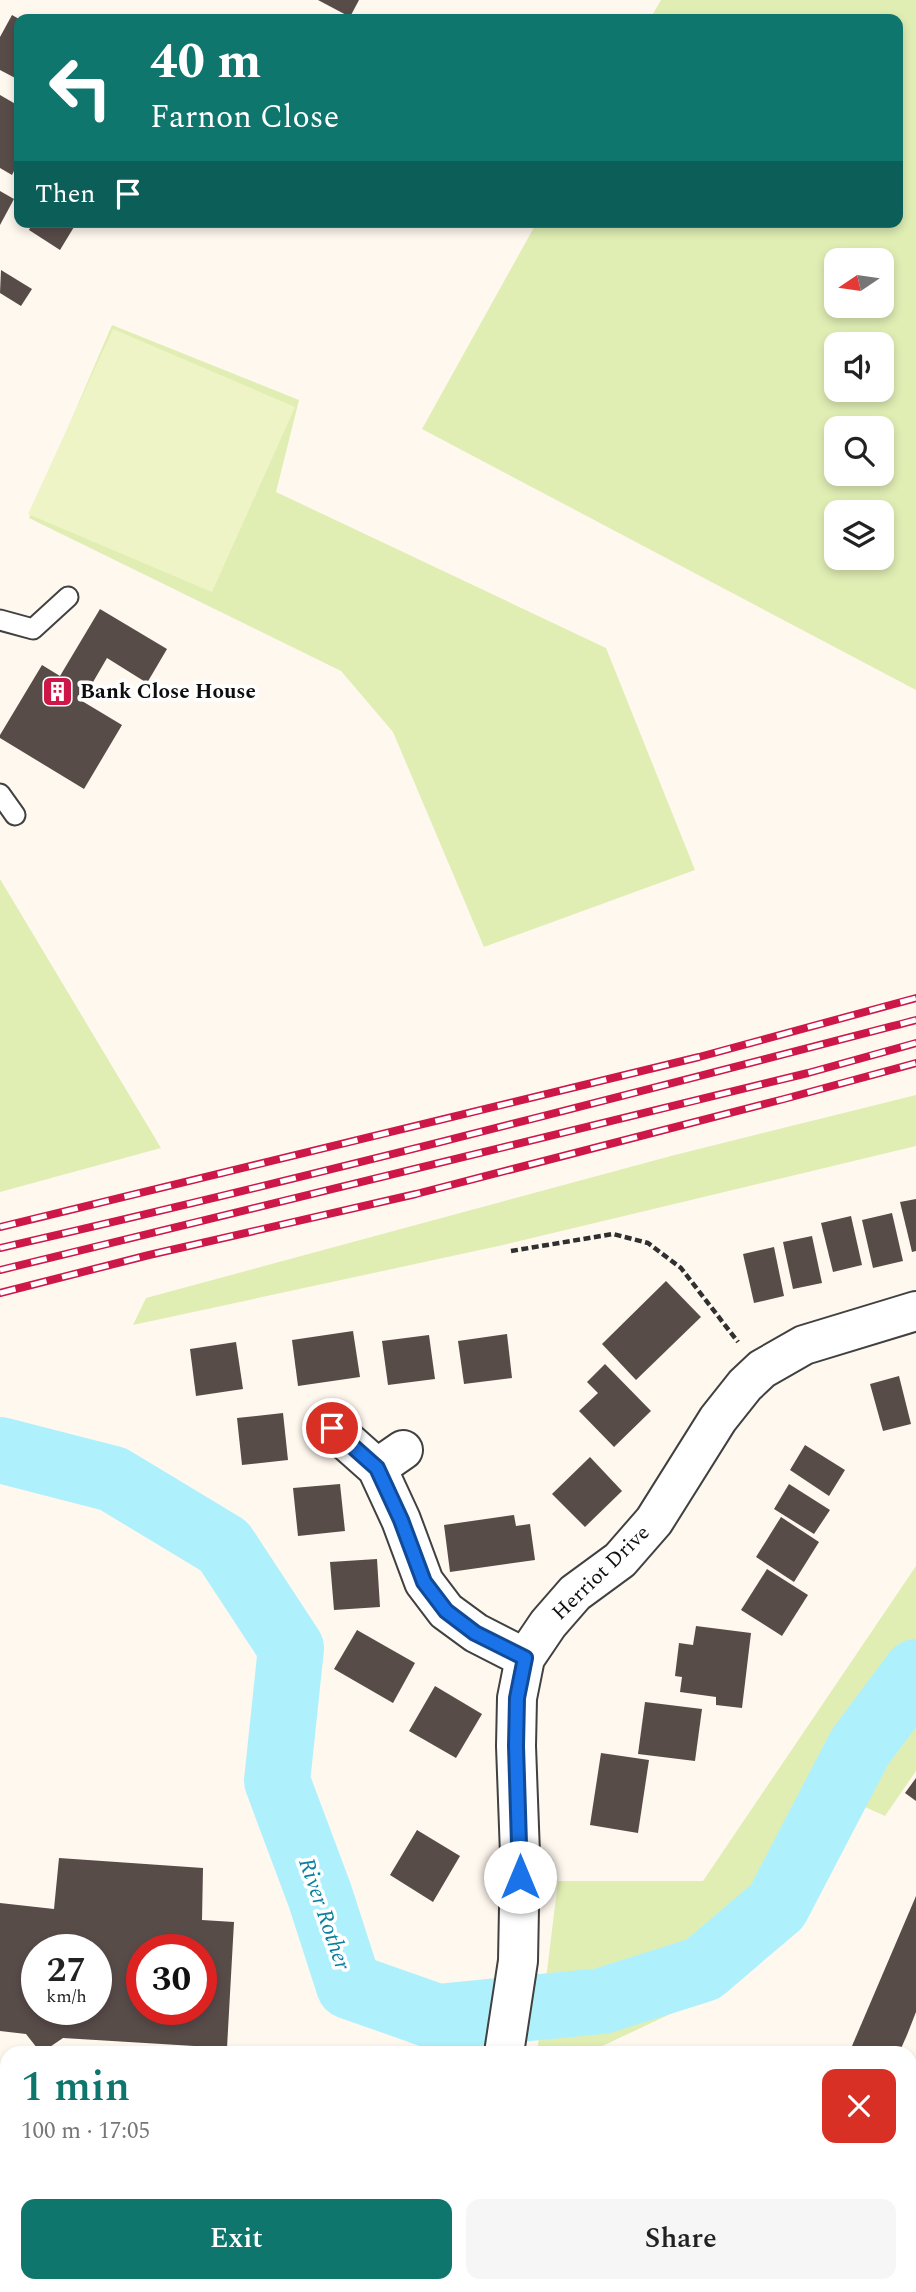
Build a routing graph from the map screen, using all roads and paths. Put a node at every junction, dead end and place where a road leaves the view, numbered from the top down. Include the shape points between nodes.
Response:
1 (68, 597) dead end
2 (0, 620) edge
3 (0, 794) edge
4 (15, 815) dead end
5 (511, 1251) dead end
6 (916, 1311) edge
7 (762, 1368) junction
8 (332, 1428) dead end
9 (525, 1658) junction
10 (505, 2046) edge

1 - 2 lane via 33,629
3 - 4 lane
5 - 7 path via 613,1234 648,1242 681,1268
6 - 7 street, Herriot Drive via 804,1345
7 - 9 street, Herriot Drive via 718,1419 654,1521 620,1560 575,1593
8 - 9 street via 390,1459 401,1520 424,1582 446,1611 475,1633
9 - 10 street, Herriot Drive via 517,1698 518,1961

